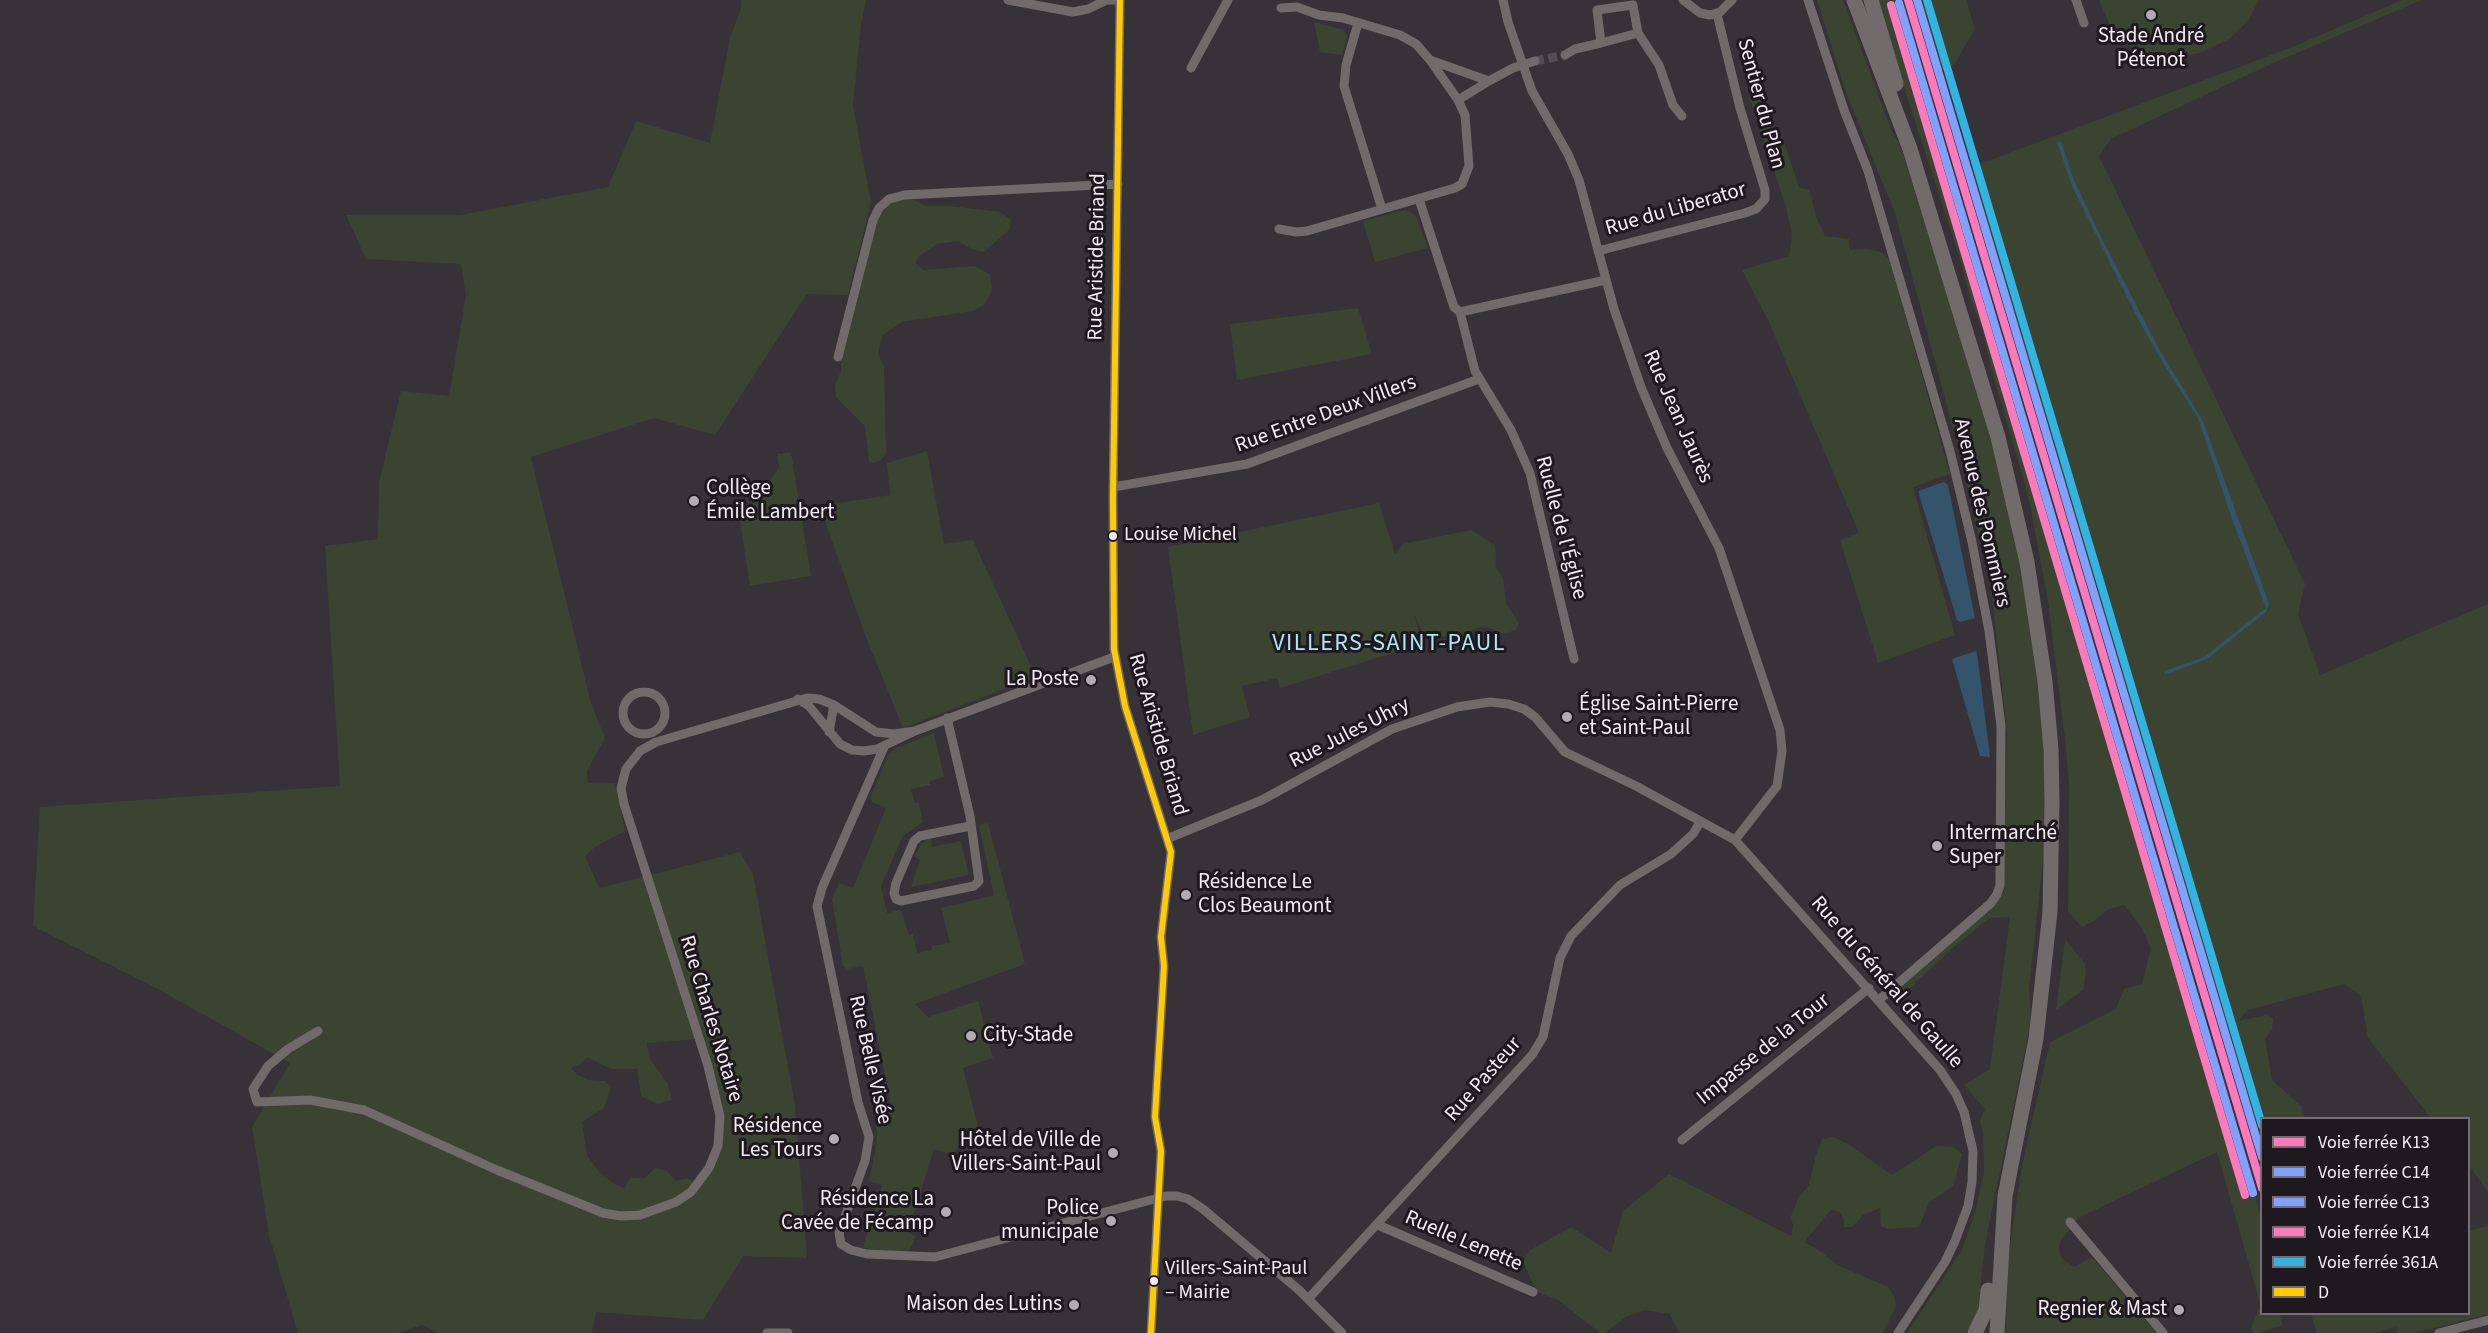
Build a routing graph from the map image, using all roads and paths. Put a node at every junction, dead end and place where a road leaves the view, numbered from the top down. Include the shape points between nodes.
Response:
1 (1008, 0) edge
2 (1120, 0) edge
3 (1228, 0) edge
4 (1503, 0) edge
5 (1683, 0) edge
6 (1731, 0) edge
7 (1808, 0) edge
8 (1854, 0) edge
9 (1871, 0) edge
10 (2076, 0) edge
11 (1281, 8) dead end
12 (1718, 14) junction
13 (1358, 23) junction
14 (2084, 23) dead end
15 (1638, 33) junction
16 (1601, 43) junction
17 (1565, 55) tunnel mouth
18 (1430, 60) junction
19 (1535, 61) tunnel mouth
20 (1522, 64) junction
21 (1191, 68) dead end
22 (1489, 81) junction
23 (1458, 100) junction
24 (1682, 116) dead end
25 (1910, 149) junction
26 (1118, 184) junction
27 (1419, 199) junction
28 (1763, 202) joint
29 (1382, 209) junction
30 (1279, 229) dead end
31 (1598, 251) junction
32 (1606, 280) junction
33 (1460, 312) junction
34 (838, 357) dead end
35 (1479, 379) junction
36 (1113, 487) junction
37 (1114, 657) junction
38 (1574, 659) dead end
39 (798, 699) junction
40 (834, 705) junction
41 (947, 718) junction
42 (915, 731) junction
43 (829, 732) junction
44 (647, 733) junction
45 (651, 744) junction
46 (885, 745) junction
47 (1700, 822) junction
48 (970, 826) junction
49 (1168, 838) junction
50 (1735, 840) junction
51 (1869, 988) junction
52 (1879, 1000) junction
53 (318, 1031) dead end
54 (2016, 1134) junction
55 (1682, 1140) dead end
56 (1159, 1198) junction
57 (2070, 1222) dead end
58 (1378, 1225) junction
59 (1533, 1292) dead end
60 (1309, 1298) junction
61 (2488, 1320) edge
62 (769, 1333) edge
63 (788, 1333) edge
64 (1151, 1333) edge
65 (1342, 1333) edge
66 (1898, 1333) edge
67 (1976, 1333) edge
68 (1997, 1333) edge
69 (2163, 1333) edge
70 (2439, 1333) edge

1 - 2 street via 1073,12 1107,0
2 - 26 street, Rue Aristide Briand
3 - 21 street
4 - 20 street, Rue Jean Jaurès
5 - 12 street via 1705,14
6 - 12 street
7 - 52 street, Avenue des Pommiers via 1868,171 1950,451 1989,631 2001,726 1997,894
8 - 25 main road
9 - 25 main road
10 - 14 street
11 - 13 street via 1297,7
12 - 28 street, Sentier du Plan via 1765,190
13 - 18 street via 1407,38
13 - 29 street via 1344,86
15 - 16 street
15 - 16 street via 1633,5 1597,10
15 - 24 street via 1659,65 1673,105
16 - 17 street
18 - 22 street
18 - 23 street
19 - 20 street
20 - 22 street
20 - 31 street, Rue Jean Jaurès via 1579,180
22 - 23 street
23 - 27 street via 1468,127 1467,176 1455,188
25 - 54 main road via 2014,501 2031,580 2045,681 2051,750 2051,888 2036,1039
26 - 34 street via 904,195 889,199 873,220
26 - 36 street, Rue Aristide Briand
27 - 29 street
27 - 33 street via 1454,307
28 - 31 street, Rue du Liberator via 1745,213
29 - 30 street via 1301,232
31 - 32 street, Rue Jean Jaurès
32 - 33 street
32 - 50 street, Rue Jean Jaurès via 1634,369 1660,433 1722,556 1782,736 1777,786
33 - 35 street
35 - 36 street, Rue Entre Deux Villers via 1247,464
35 - 38 street, Ruelle de l'Église via 1511,430 1530,473
36 - 37 street, Rue Aristide Briand
37 - 41 street, Rue Charles Notaire
37 - 49 street, Rue Aristide Briand via 1125,706
39 - 40 street, Rue Charles Notaire via 812,698
39 - 43 street, Rue Charles Notaire via 809,706
39 - 45 street, Rue Charles Notaire
40 - 42 street, Rue Charles Notaire via 876,732
40 - 43 street
41 - 42 street, Rue Charles Notaire
41 - 48 street
42 - 46 street, Rue Charles Notaire
43 - 46 street, Rue Charles Notaire via 852,750
44 - 44 street via 661,725 664,709 656,695 640,692 627,700 623,716 632,730
44 - 45 street
45 - 53 street, Rue Charles Notaire via 634,756 626,769 622,796 720,1116 716,1152 691,1192 648,1213 612,1215 497,1170 364,1110 309,1100 257,1102 253,1089 268,1066
46 - 56 street, Rue Belle Visée via 817,906 858,1102 869,1137 839,1241 858,1252 935,1257
47 - 49 street, Rue Jules Uhry via 1565,752 1524,708 1490,702 1457,707 1392,729 1262,800
47 - 50 street, Rue du Général de Gaulle
47 - 58 street, Rue Pasteur via 1671,854 1620,885 1571,936 1560,958 1545,1029 1536,1050
48 - 48 street via 920,836 914,841 896,883 896,899 902,901 978,884
49 - 56 street, Rue Aristide Briand via 1171,860 1161,937 1164,966 1155,1117 1161,1145
50 - 51 street, Rue du Général de Gaulle
51 - 52 street, Rue du Général de Gaulle
51 - 55 street, Impasse de la Tour
52 - 66 street, Rue du Général de Gaulle via 1951,1086 1964,1112 1973,1151 1971,1194 1955,1241
54 - 67 main road via 1997,1204 1986,1310
54 - 68 main road via 2003,1223
56 - 60 street via 1172,1195 1188,1199
56 - 64 street, Rue Aristide Briand
57 - 69 street
58 - 59 street, Ruelle Lenette
58 - 60 street, Rue Pasteur
60 - 65 street
61 - 70 street
62 - 63 street

